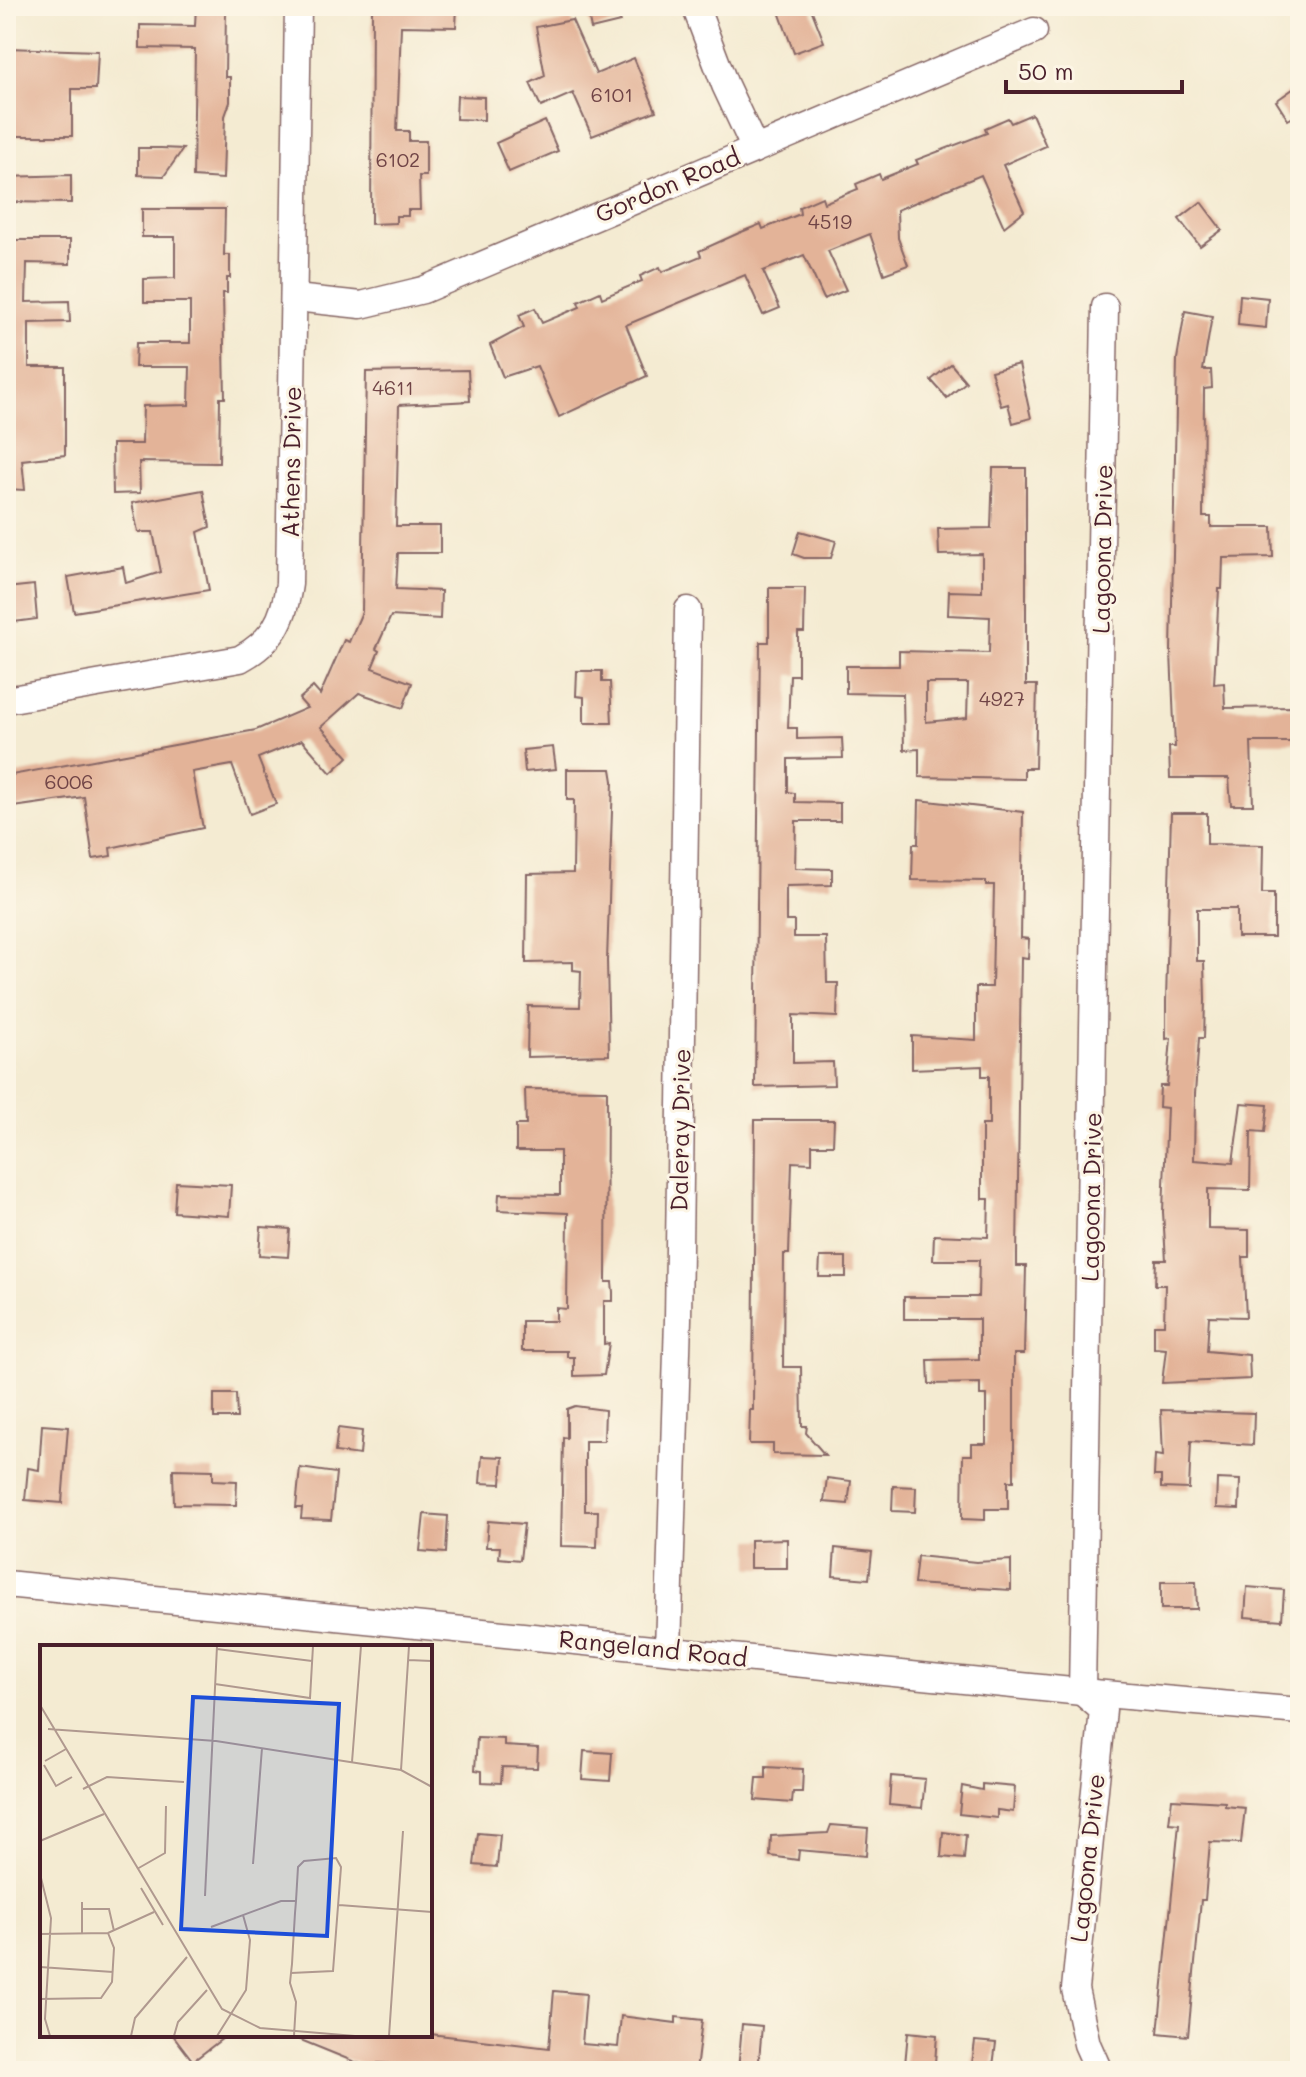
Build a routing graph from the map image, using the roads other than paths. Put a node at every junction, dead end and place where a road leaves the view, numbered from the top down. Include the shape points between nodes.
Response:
1 (298, 6) edge
2 (695, 6) edge
3 (1034, 31) dead end
4 (755, 149) junction
5 (295, 298) junction
6 (1105, 307) dead end
7 (688, 610) dead end
8 (6, 700) edge
9 (6, 1584) edge
10 (668, 1650) junction
11 (1082, 1692) junction
12 (1300, 1711) edge
13 (1099, 2071) edge

1 - 5 street, Athens Drive
2 - 4 street
3 - 4 street, Gordon Road
4 - 5 street, Gordon Road via 423,290 361,305
5 - 8 street, Athens Drive via 289,584 281,623 271,637 240,659 219,665
6 - 11 street, Lagoona Drive
7 - 10 street, Daleray Drive
9 - 10 street, Rangeland Road
10 - 11 street, Rangeland Road
11 - 12 street, Rangeland Road
11 - 13 street, Lagoona Drive via 1103,1710 1075,1989

